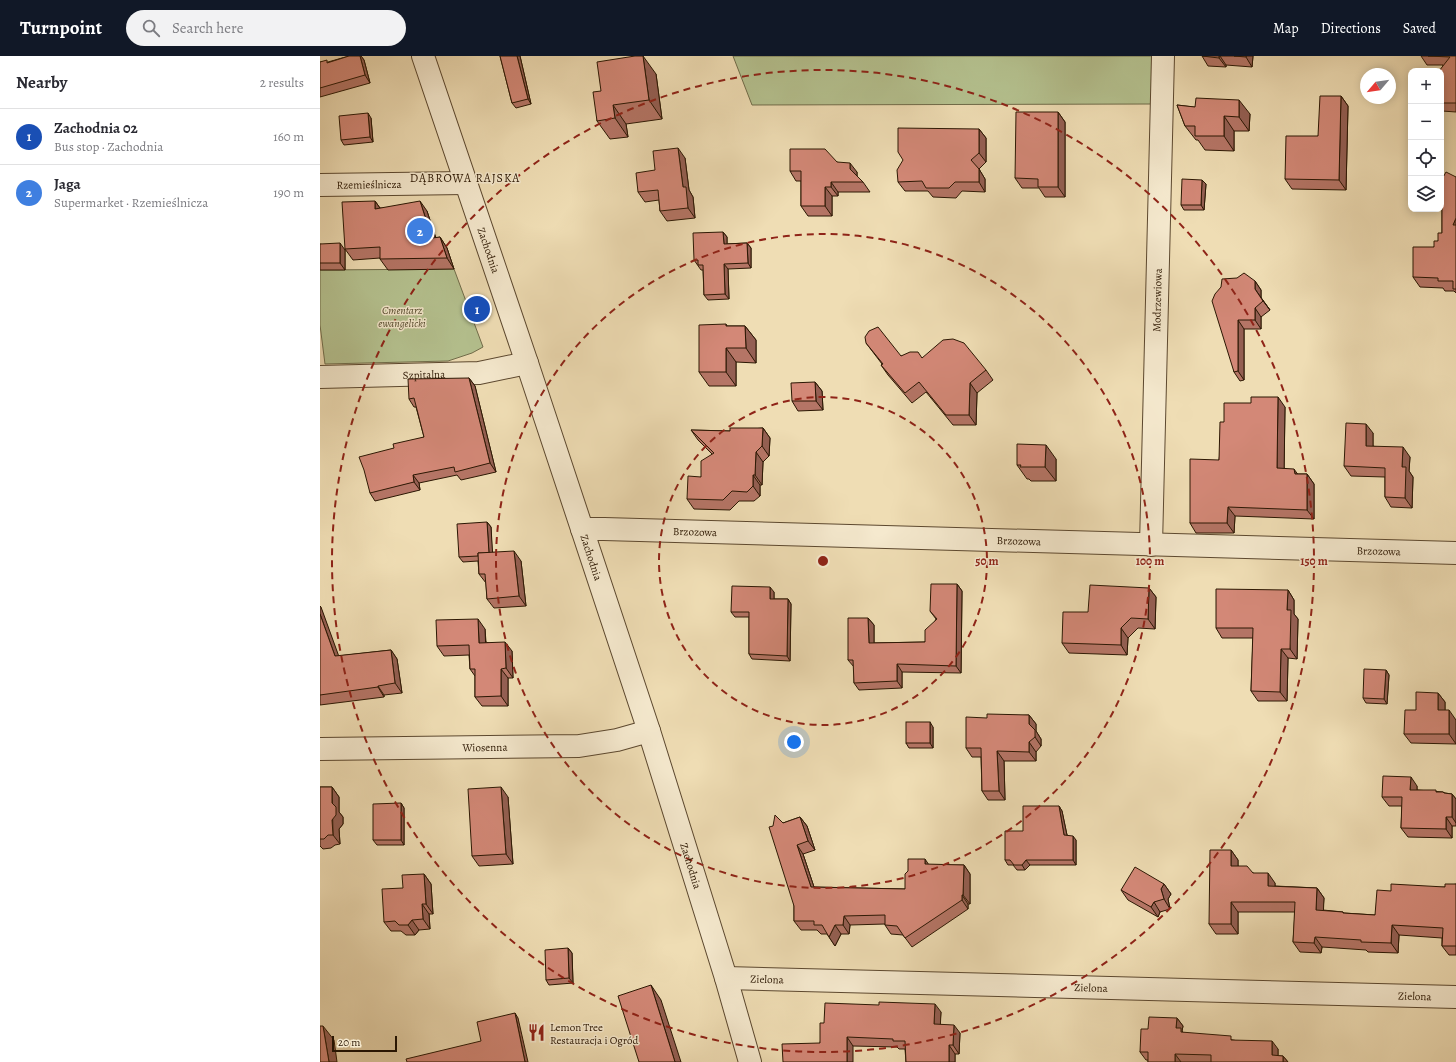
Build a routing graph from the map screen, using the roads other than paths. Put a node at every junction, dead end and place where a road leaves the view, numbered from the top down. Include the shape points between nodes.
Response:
1 (422, 56) edge
2 (1163, 56) edge
3 (465, 183) junction
4 (320, 185) edge
5 (527, 363) junction
6 (320, 377) edge
7 (582, 529) junction
8 (1151, 545) junction
9 (1456, 554) edge
10 (649, 731) junction
11 (320, 749) edge
12 (726, 978) junction
13 (1456, 997) edge
14 (750, 1062) edge

1 - 3 street, Zachodnia
2 - 8 street, Modrzewiowa
3 - 4 street, Rzemieślnicza
3 - 5 street, Zachodnia
5 - 6 street, Szpitalna via 479,373
5 - 7 street, Zachodnia
7 - 8 street, Brzozowa
7 - 10 street, Zachodnia
8 - 9 street, Brzozowa
10 - 11 street, Wiosenna via 617,740 578,746
10 - 12 street, Zachodnia
12 - 13 street, Zielona
12 - 14 street, Zachodnia

